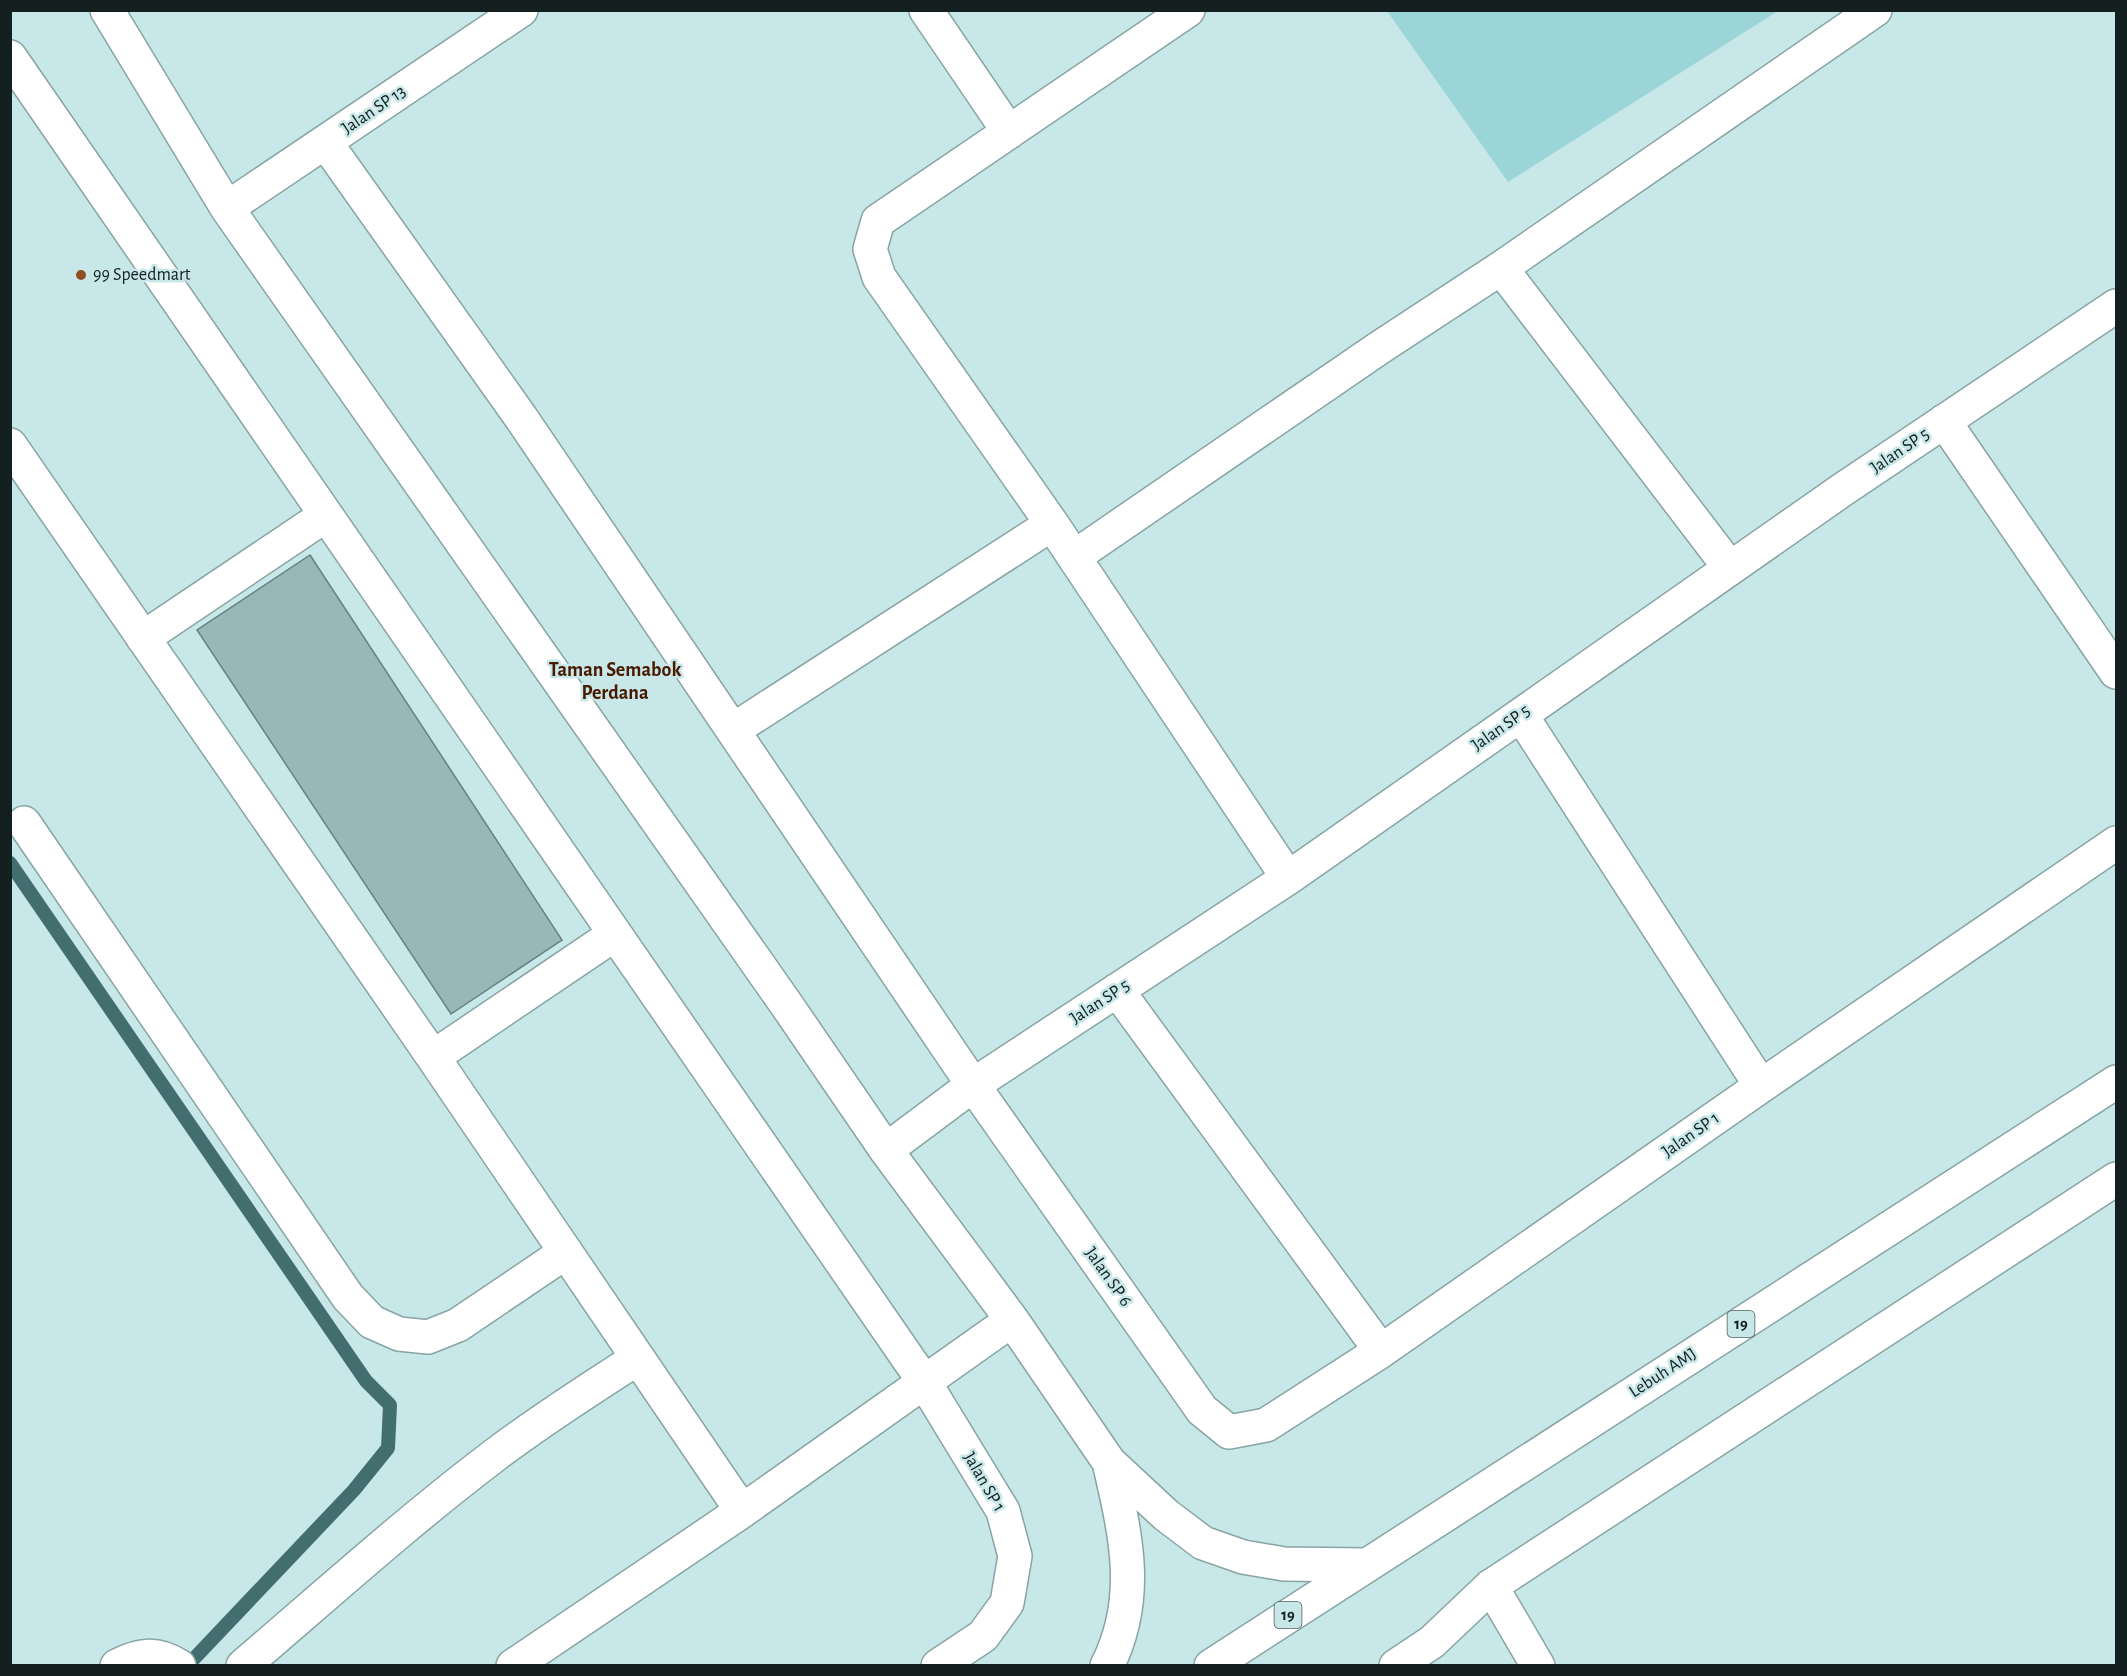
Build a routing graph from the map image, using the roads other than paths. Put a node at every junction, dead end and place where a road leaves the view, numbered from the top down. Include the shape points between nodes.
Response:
1 (106, 10) edge
2 (521, 10) edge
3 (926, 10) edge
4 (1188, 10) edge
5 (1875, 10) edge
6 (10, 57) edge
7 (1010, 132) junction
8 (326, 143) junction
9 (227, 208) junction
10 (1501, 268) junction
11 (2116, 306) edge
12 (1944, 421) junction
13 (10, 445) edge
14 (326, 515) junction
15 (1052, 524) junction
16 (1074, 557) junction
17 (1730, 568) junction
18 (143, 638) junction
19 (2116, 672) edge
20 (1521, 715) junction
21 (733, 730) junction
22 (24, 823) dead end
23 (2116, 843) edge
24 (1288, 878) junction
25 (615, 934) junction
26 (1117, 990) junction
27 (433, 1057) junction
28 (2116, 1082) edge
29 (973, 1085) junction
30 (1761, 1086) junction
31 (885, 1150) junction
32 (2116, 1179) edge
33 (567, 1252) junction
34 (1012, 1320) junction
35 (1381, 1351) junction
36 (638, 1358) junction
37 (925, 1383) junction
38 (1266, 1425) joint
39 (1109, 1462) junction
40 (742, 1511) junction
41 (1365, 1565) junction
42 (1491, 1586) junction
43 (173, 1661) edge
44 (117, 1665) edge
45 (243, 1665) edge
46 (513, 1665) edge
47 (938, 1665) edge
48 (1107, 1665) edge
49 (1211, 1665) edge
50 (1396, 1665) edge
51 (1538, 1665) edge

1 - 9 main road
2 - 8 main road, Jalan SP 13
3 - 7 main road
4 - 7 main road
5 - 10 main road
6 - 14 main road, Jalan SP 1
7 - 15 main road via 878,221 870,249 879,277
8 - 9 main road, Jalan SP 13
8 - 21 main road via 522,419
9 - 31 main road
10 - 16 main road
10 - 17 main road
11 - 12 main road, Jalan SP 5
12 - 17 main road, Jalan SP 5
12 - 19 main road
13 - 18 main road
14 - 18 main road
14 - 25 main road, Jalan SP 1
15 - 16 main road
15 - 21 main road
16 - 24 main road
17 - 20 main road, Jalan SP 5
18 - 27 main road
20 - 24 main road, Jalan SP 5
20 - 30 main road
21 - 29 main road
22 - 33 main road via 348,1297 372,1322 399,1334 428,1336 458,1325
23 - 30 main road, Jalan SP 1
24 - 26 main road, Jalan SP 5
25 - 27 main road
25 - 37 main road, Jalan SP 1
26 - 29 main road, Jalan SP 5
26 - 35 main road
27 - 33 main road
28 - 41 main road, Lebuh AMJ / 19
29 - 31 main road, Jalan SP 5
29 - 38 main road, Jalan SP 6 via 1202,1410 1228,1432
30 - 35 main road, Jalan SP 1
31 - 34 main road
32 - 42 main road
33 - 36 main road
34 - 37 main road
34 - 39 main road
35 - 38 main road, Jalan SP 1
36 - 40 main road
36 - 45 main road via 494,1455
37 - 40 main road
37 - 47 main road, Jalan SP 1 via 1003,1511 1015,1556 1006,1603 983,1636
39 - 41 main road via 1203,1543 1244,1557 1284,1564
39 - 48 main road via 1125,1535 1128,1590 1115,1650
40 - 46 main road
41 - 49 main road, Lebuh AMJ / 19
42 - 50 main road via 1432,1642
42 - 51 main road
43 - 44 main road via 147,1656

